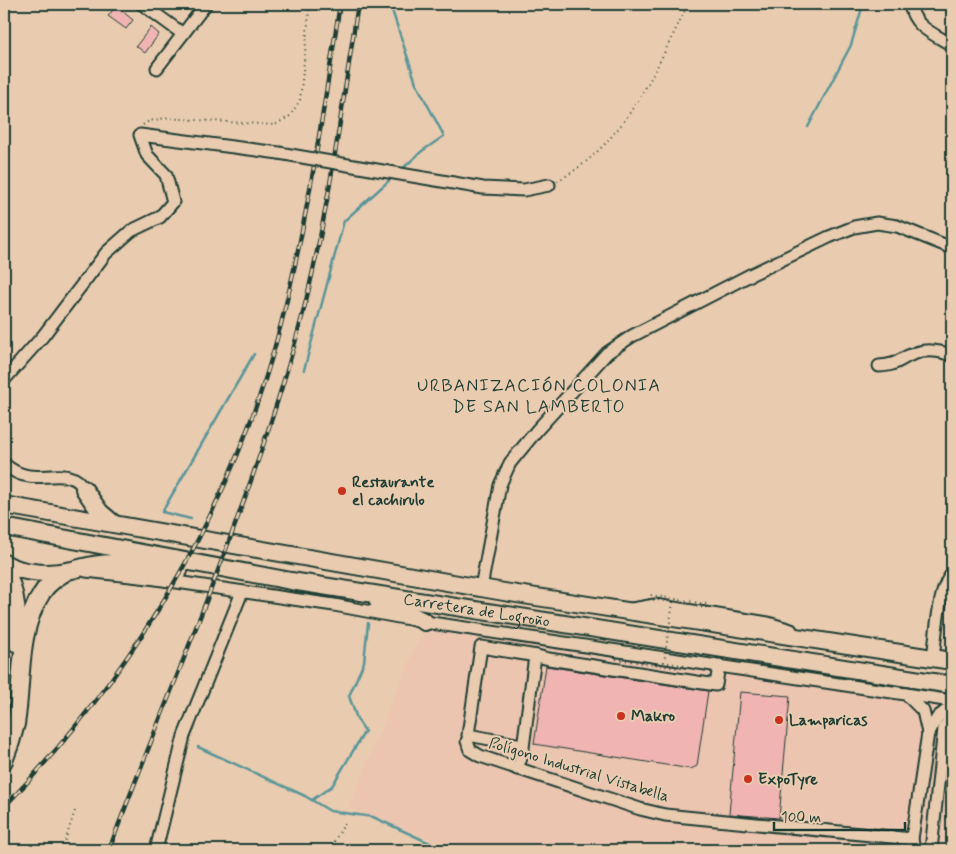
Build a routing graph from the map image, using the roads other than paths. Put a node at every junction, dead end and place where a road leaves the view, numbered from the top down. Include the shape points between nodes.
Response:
1 (142, 4) edge
2 (206, 4) edge
3 (910, 4) edge
4 (183, 34) junction
5 (952, 45) edge
6 (157, 68) dead end
7 (549, 185) road end
8 (952, 248) edge
9 (952, 356) edge
10 (879, 366) dead end
11 (4, 380) edge
12 (4, 464) edge
13 (84, 488) junction
14 (4, 494) edge
15 (4, 505) edge
16 (65, 515) junction
17 (115, 524) junction
18 (4, 527) edge
19 (4, 563) edge
20 (4, 569) edge
21 (71, 570) junction
22 (952, 574) edge
23 (284, 579) junction
24 (481, 588) junction
25 (242, 592) junction
26 (424, 622) junction
27 (541, 639) junction
28 (536, 656) junction
29 (933, 658) junction
30 (952, 661) edge
31 (719, 665) junction
32 (952, 685) edge
33 (906, 694) junction
34 (952, 701) edge
35 (952, 706) edge
36 (952, 718) edge
37 (928, 733) junction
38 (4, 737) edge
39 (467, 741) dead end
40 (522, 745) junction
41 (4, 761) edge
42 (517, 769) junction
43 (913, 845) edge
44 (156, 850) edge
45 (931, 850) edge

1 - 4 street
2 - 4 street
3 - 5 street via 913,18 921,27
4 - 6 street
7 - 11 street, bridge via 524,190 483,188 279,153 140,135 147,155 166,175 173,202 160,217 131,231 106,253 43,336
8 - 24 street via 897,226 877,223 854,227 761,270 632,336 607,353 510,464 500,485
9 - 10 street via 917,352 892,366
12 - 13 street via 28,476 74,478
13 - 16 highway via 80,499
13 - 17 highway via 100,512
14 - 16 highway via 51,506
15 - 16 highway, Carretera de Logroño
16 - 17 highway, Carretera de Logroño
17 - 24 highway, Carretera de Logroño
18 - 23 highway, Carretera de Logroño
19 - 21 highway via 18,569 42,572
20 - 38 highway via 14,590 18,621
21 - 23 highway via 89,564 139,564 227,578
21 - 25 street
21 - 41 highway via 51,582 42,593 30,620 16,723
22 - 29 street via 942,593
23 - 26 highway via 391,605
23 - 32 highway, Carretera de Logroño
24 - 29 highway, Carretera de Logroño
25 - 26 street
25 - 44 street via 184,736
26 - 27 street
27 - 28 street
27 - 31 street
28 - 31 street via 716,685
28 - 40 street
28 - 40 street via 481,647 468,735
29 - 30 highway, Carretera de Logroño
31 - 33 street
33 - 34 street
33 - 37 street via 923,711
35 - 37 street via 938,717
36 - 45 street via 944,728
37 - 43 street, Polígono Industrial Vistabella
39 - 42 street, Polígono Industrial Vistabella via 476,755
40 - 42 street
42 - 43 street, Polígono Industrial Vistabella via 665,816

